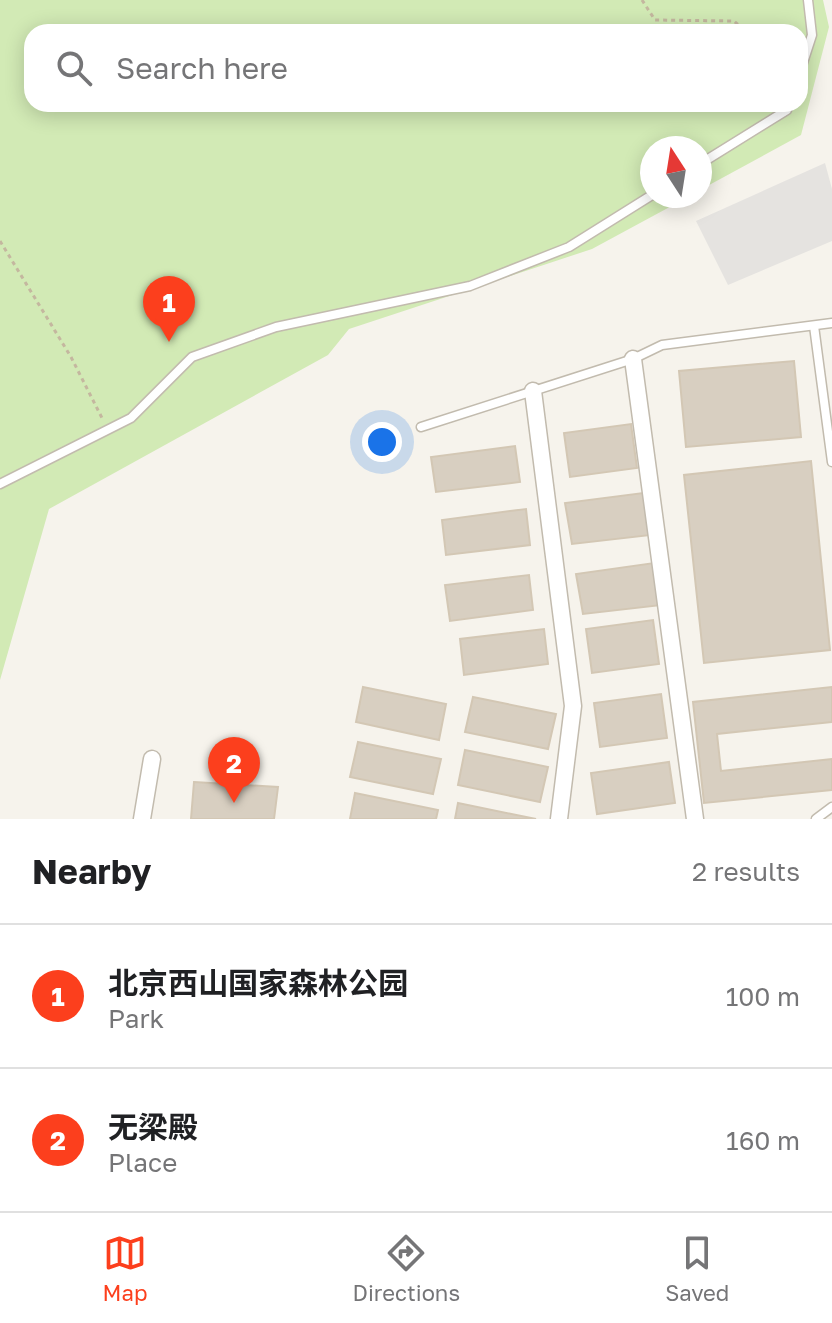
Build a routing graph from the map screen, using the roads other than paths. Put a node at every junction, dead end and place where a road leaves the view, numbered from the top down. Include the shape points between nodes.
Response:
1 (808, 0) edge
2 (808, 47) edge
3 (784, 112) edge
4 (712, 157) edge
5 (640, 203) edge
6 (832, 323) edge
7 (814, 326) junction
8 (633, 359) junction
9 (533, 391) junction
10 (421, 427) dead end
11 (832, 462) edge
12 (0, 484) edge
13 (152, 759) dead end
14 (832, 807) edge
15 (142, 819) edge
16 (559, 819) edge
17 (695, 819) edge
18 (816, 819) edge

1 - 2 lane
3 - 4 lane
5 - 12 lane via 569,247 470,286 276,327 192,357 131,418
6 - 7 lane
7 - 8 lane via 662,345
7 - 11 lane
8 - 9 lane
8 - 17 street
9 - 10 lane
9 - 16 street via 573,706
13 - 15 street
14 - 18 lane

